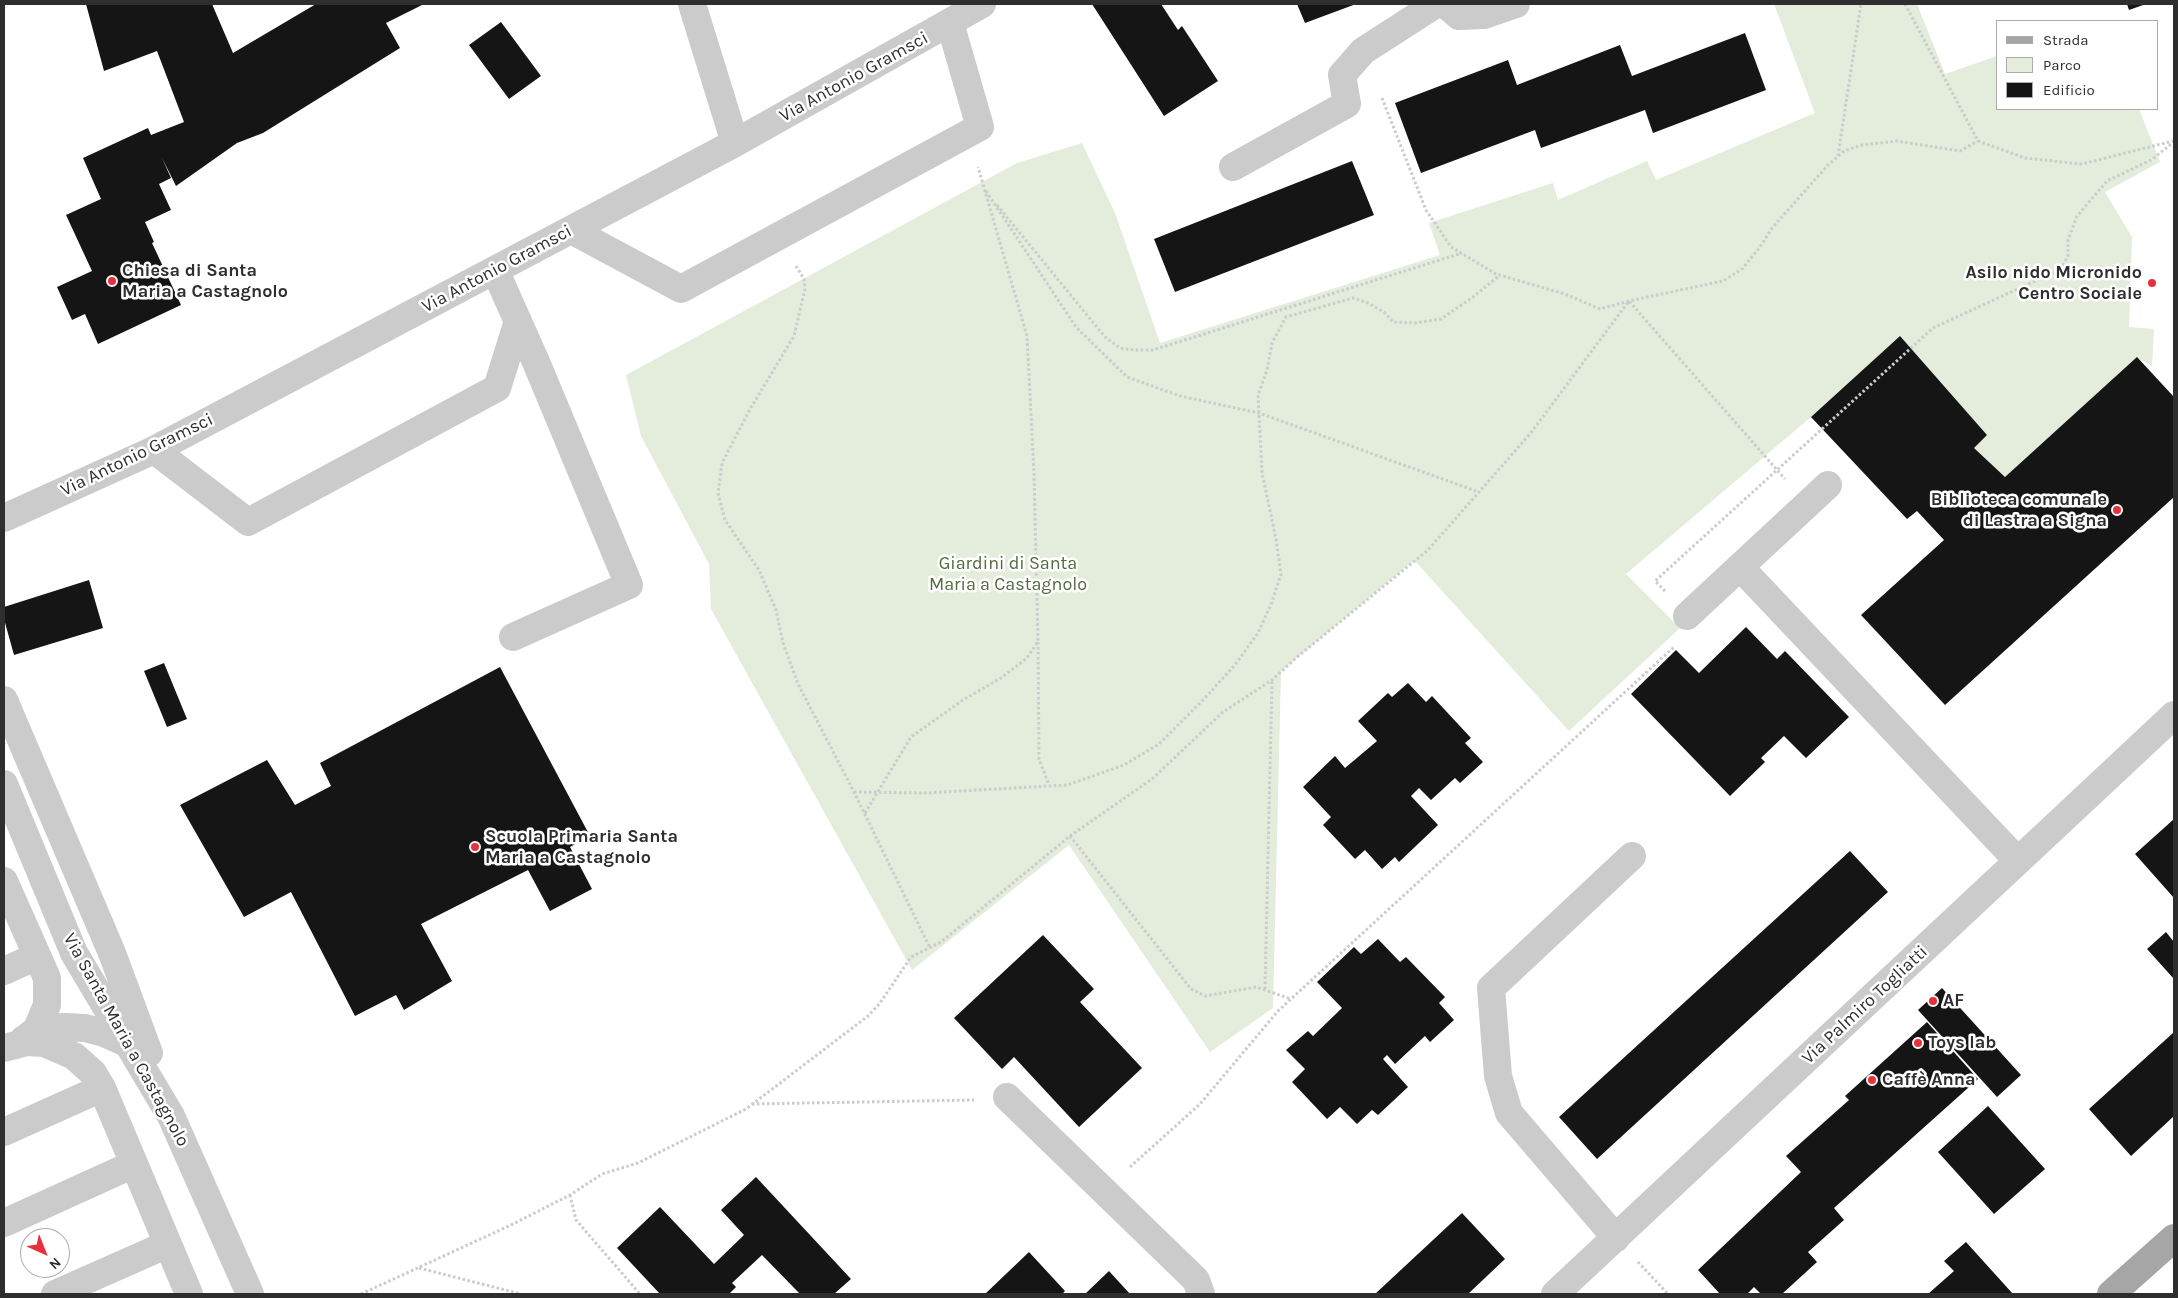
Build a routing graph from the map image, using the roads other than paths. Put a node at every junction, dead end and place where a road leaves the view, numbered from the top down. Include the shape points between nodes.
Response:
1 (692, 4) edge
2 (982, 4) edge
3 (1436, 4) edge
4 (1445, 4) edge
5 (1516, 4) edge
6 (950, 23) junction
7 (736, 143) junction
8 (1233, 167) dead end
9 (571, 230) junction
10 (495, 270) junction
11 (518, 321) junction
12 (154, 450) junction
13 (1828, 485) dead end
14 (4, 518) edge
15 (1740, 567) junction
16 (1687, 616) road end
17 (513, 637) dead end
18 (4, 700) edge
19 (2174, 716) edge
20 (4, 784) edge
21 (1632, 856) dead end
22 (2018, 861) junction
23 (4, 881) edge
24 (37, 956) junction
25 (4, 971) edge
26 (11, 1044) edge
27 (128, 1044) junction
28 (152, 1063) junction
29 (102, 1088) junction
30 (1007, 1097) road end
31 (171, 1116) junction
32 (4, 1132) edge
33 (134, 1164) junction
34 (4, 1223) edge
35 (1616, 1238) junction
36 (2174, 1238) edge
37 (168, 1244) junction
38 (55, 1294) edge
39 (189, 1294) edge
40 (250, 1294) edge
41 (1201, 1294) edge
42 (1555, 1294) edge
43 (2111, 1294) edge

1 - 7 street
2 - 6 street, Via Antonio Gramsci
3 - 8 street via 1363,51 1342,75 1347,104
4 - 5 street via 1459,16 1484,15
6 - 7 street, Via Antonio Gramsci
6 - 9 street via 980,127 968,134 681,289
7 - 9 street, Via Antonio Gramsci
9 - 10 street, Via Antonio Gramsci
10 - 11 street
10 - 12 street, Via Antonio Gramsci
11 - 12 street via 497,388 248,522
11 - 17 street via 629,586
12 - 14 street, Via Antonio Gramsci
13 - 15 street
15 - 16 street
15 - 22 street
18 - 28 street via 112,953
19 - 22 street, Via Palmiro Togliatti
20 - 27 street, Via Santa Maria a Castagnolo via 74,953
21 - 35 street via 1491,988 1498,1076 1509,1113
22 - 35 street, Via Palmiro Togliatti
23 - 24 street
24 - 25 street
24 - 26 street via 47,978 47,1005 37,1029
26 - 27 street via 47,1029 64,1027 104,1033
26 - 29 street via 44,1043 74,1056 88,1066
27 - 28 street via 140,1049
27 - 31 street, Via Santa Maria a Castagnolo
28 - 31 street
29 - 32 street
29 - 33 street
30 - 41 street via 1196,1280
31 - 40 street, Via Santa Maria a Castagnolo
33 - 34 street
33 - 37 street
35 - 42 street, Via Palmiro Togliatti
36 - 43 main road
37 - 38 street
37 - 39 street

